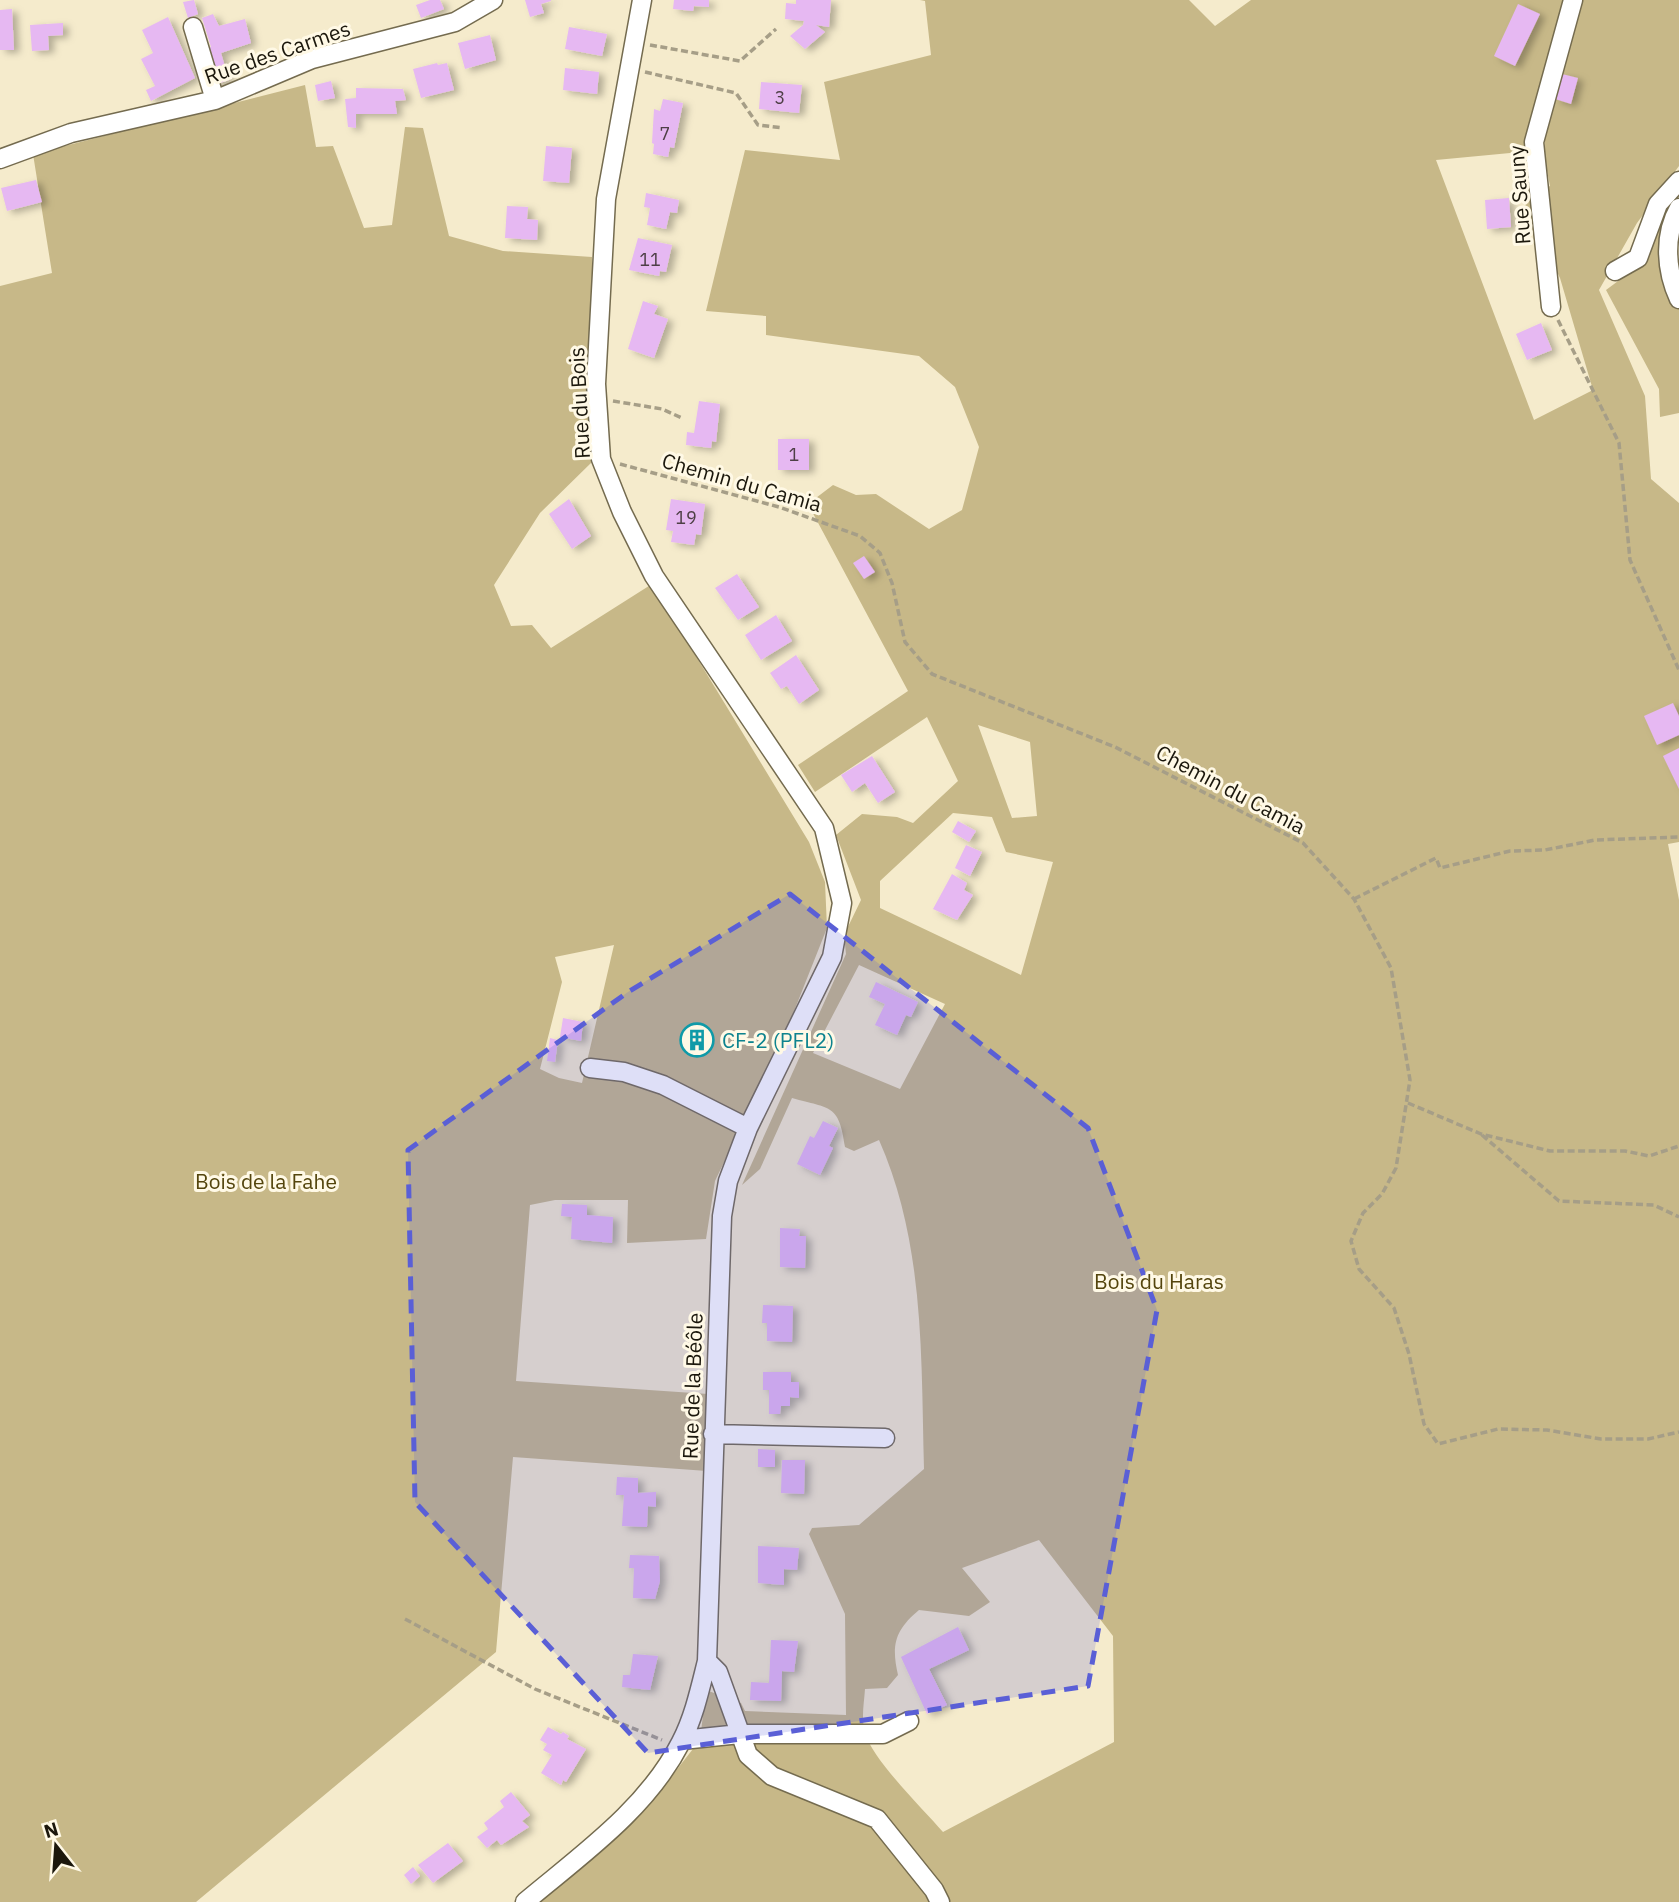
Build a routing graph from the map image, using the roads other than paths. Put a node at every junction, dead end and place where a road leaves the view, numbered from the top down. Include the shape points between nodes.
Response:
1 (493, 0) edge
2 (642, 0) edge
3 (1573, 0) edge
4 (193, 27) dead end
5 (215, 100) junction
6 (0, 159) edge
7 (1679, 181) edge
8 (1679, 208) edge
9 (1615, 271) dead end
10 (1679, 299) edge
11 (1551, 307) road end
12 (824, 828) joint
13 (590, 1068) dead end
14 (748, 1128) junction
15 (713, 1434) junction
16 (885, 1437) dead end
17 (707, 1661) junction
18 (909, 1721) dead end
19 (740, 1734) junction
20 (681, 1743) junction
21 (525, 1902) edge
22 (940, 1902) edge

1 - 5 street, Rue des Carmes via 455,22 312,60
2 - 12 street, Rue du Bois via 606,199 597,398 601,458 654,576
3 - 11 street, Rue Sauny via 1534,142
4 - 5 street
5 - 6 street, Rue des Carmes via 71,132
7 - 9 street via 1658,204 1639,258
8 - 10 street via 1668,246 1671,281
12 - 14 street, Rue de la Béôle via 842,904 835,946
13 - 14 street via 663,1084
14 - 15 street, Rue de la Béôle via 728,1181 722,1216
15 - 16 street
15 - 17 street, Rue de la Béôle
17 - 19 street via 718,1672
17 - 20 street, Rue de la Béôle
18 - 19 street via 883,1734
19 - 20 street
19 - 22 street via 748,1755 772,1776 877,1819
20 - 21 street, Rue de la Béôle via 651,1787 607,1833

